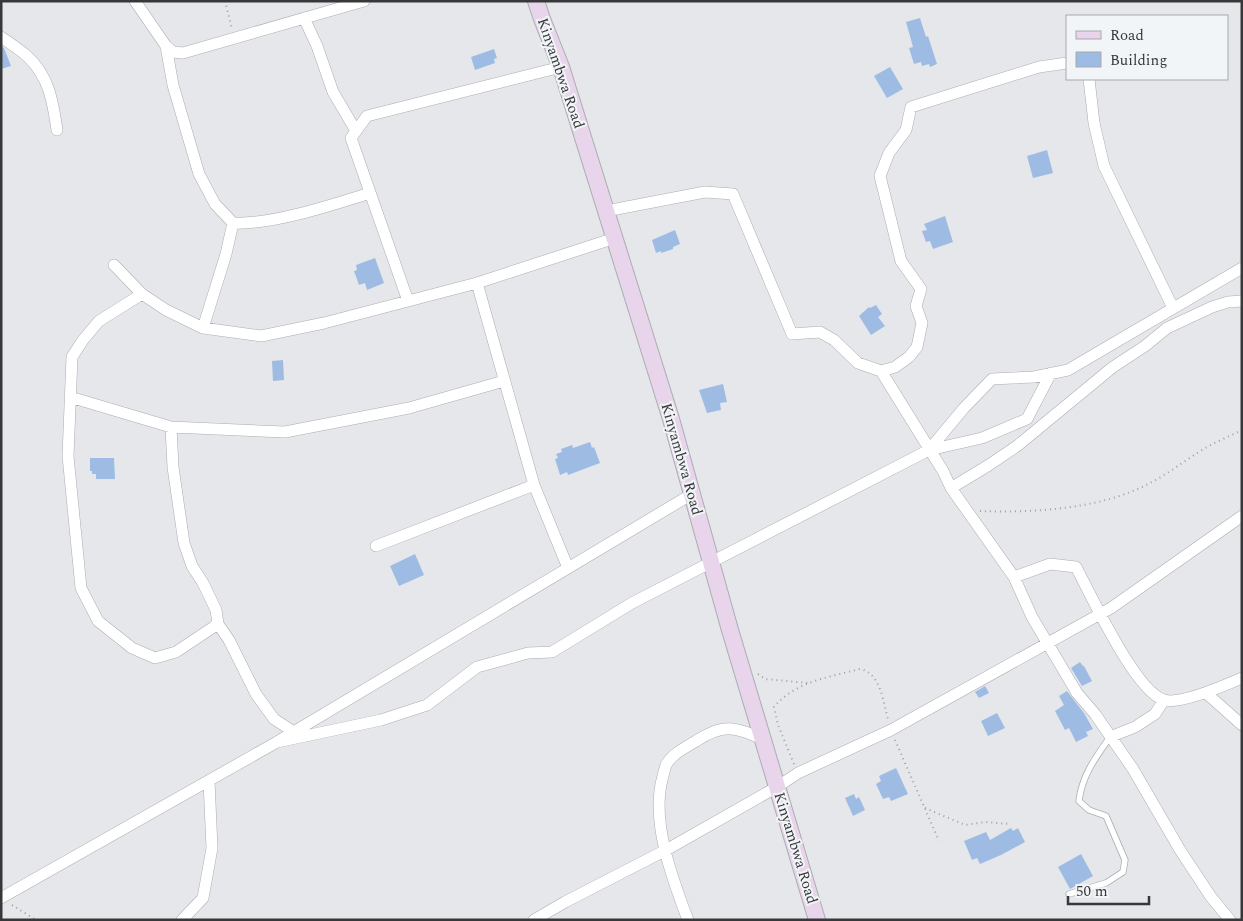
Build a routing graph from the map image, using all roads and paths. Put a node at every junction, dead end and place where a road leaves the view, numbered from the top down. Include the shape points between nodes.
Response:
1 (135, 1) edge
2 (225, 1) edge
3 (364, 1) edge
4 (536, 1) edge
5 (304, 18) junction
6 (1, 37) edge
7 (235, 38) junction
8 (166, 46) junction
9 (1066, 63) edge
10 (561, 67) junction
11 (1089, 80) edge
12 (57, 130) dead end
13 (356, 131) junction
14 (370, 193) junction
15 (606, 212) junction
16 (232, 223) junction
17 (615, 238) junction
18 (114, 265) dead end
19 (1242, 268) edge
20 (476, 283) junction
21 (142, 294) junction
22 (408, 301) junction
23 (1242, 301) edge
24 (1173, 308) junction
25 (203, 328) junction
26 (881, 371) junction
27 (1051, 374) junction
28 (504, 380) junction
29 (70, 397) junction
30 (171, 427) junction
31 (1242, 430) edge
32 (929, 450) junction
33 (534, 485) junction
34 (951, 488) junction
35 (692, 494) junction
36 (967, 510) junction
37 (1242, 516) edge
38 (376, 546) dead end
39 (711, 562) junction
40 (568, 568) junction
41 (1014, 578) junction
42 (1101, 613) junction
43 (218, 624) junction
44 (1048, 643) junction
45 (757, 674) dead end
46 (1242, 678) edge
47 (808, 683) junction
48 (1206, 692) junction
49 (1164, 700) junction
50 (1242, 725) edge
51 (891, 730) junction
52 (294, 732) junction
53 (1110, 737) junction
54 (763, 739) junction
55 (277, 742) junction
56 (798, 773) junction
57 (208, 781) junction
58 (777, 787) junction
59 (924, 808) junction
60 (1009, 824) dead end
61 (939, 840) dead end
62 (666, 850) junction
63 (1069, 894) dead end
64 (5, 901) edge
65 (36, 920) edge
66 (182, 920) edge
67 (534, 920) edge
68 (688, 920) edge
69 (817, 920) edge
70 (1230, 920) edge

1 - 8 street
2 - 7 path
3 - 5 street
4 - 10 street, Kinyambwa Road
5 - 7 street
5 - 13 street via 333,92
6 - 12 street via 27,56 41,72 53,100
7 - 8 street via 184,53 173,52
8 - 16 street via 172,85 199,174 215,204
9 - 26 street via 1039,66 911,107 906,130 889,153 880,176 901,261 921,289 916,306 922,323 917,347 909,357 895,367
10 - 13 street via 367,116
10 - 15 street, Kinyambwa Road
11 - 24 street via 1104,166
13 - 14 street via 351,138
14 - 16 street via 279,218
14 - 22 street
15 - 17 street, Kinyambwa Road
15 - 26 street via 705,192 733,194 792,334 820,332 834,340 858,363
16 - 25 street
17 - 20 street
17 - 35 street, Kinyambwa Road
18 - 21 street
19 - 24 street
20 - 22 street
20 - 28 street
21 - 25 street
21 - 29 street via 99,322 83,340 72,357
22 - 25 street via 261,336
23 - 34 street via 1212,307 1167,328 1113,367 1016,446
24 - 27 street via 1068,370
26 - 32 street
27 - 32 street via 1027,419 982,438
27 - 32 street via 992,379
28 - 30 street via 409,408 285,432
28 - 33 street
29 - 30 street
29 - 43 street via 68,456 81,588 98,621 132,648 155,658 176,652
30 - 43 street via 173,468 184,543 192,566 216,610
31 - 36 path via 1128,493 1043,511
32 - 34 street
32 - 39 street
33 - 38 street
33 - 40 street
34 - 36 street
35 - 39 street, Kinyambwa Road
35 - 40 street
36 - 41 street
37 - 42 street
39 - 54 street, Kinyambwa Road
39 - 55 street via 632,602 552,652 528,653 477,668 427,705 380,720
40 - 52 street
41 - 42 street via 1050,564 1076,566
41 - 44 street
42 - 44 street
42 - 49 street via 1123,656 1145,687
43 - 52 street via 230,640 256,694 274,719
44 - 51 street
44 - 53 street via 1076,693
45 - 47 path via 765,679
46 - 48 street
47 - 51 path via 860,669 868,670 878,683
47 - 56 path via 774,706 778,725
48 - 49 street
48 - 50 street
49 - 53 street via 1155,714
51 - 56 street
51 - 59 path
52 - 55 street
53 - 63 lane via 1088,767 1080,787 1079,801 1088,810 1106,816 1125,860 1123,872 1106,884
53 - 70 street via 1133,769 1180,850
54 - 58 street, Kinyambwa Road
54 - 62 street via 725,727 681,750 666,765 659,805
55 - 57 street
56 - 58 street
57 - 64 street
57 - 66 street via 212,848 203,898
58 - 62 street
58 - 69 street, Kinyambwa Road
59 - 60 path via 965,824
59 - 61 path
62 - 67 street
62 - 68 street
64 - 65 path

